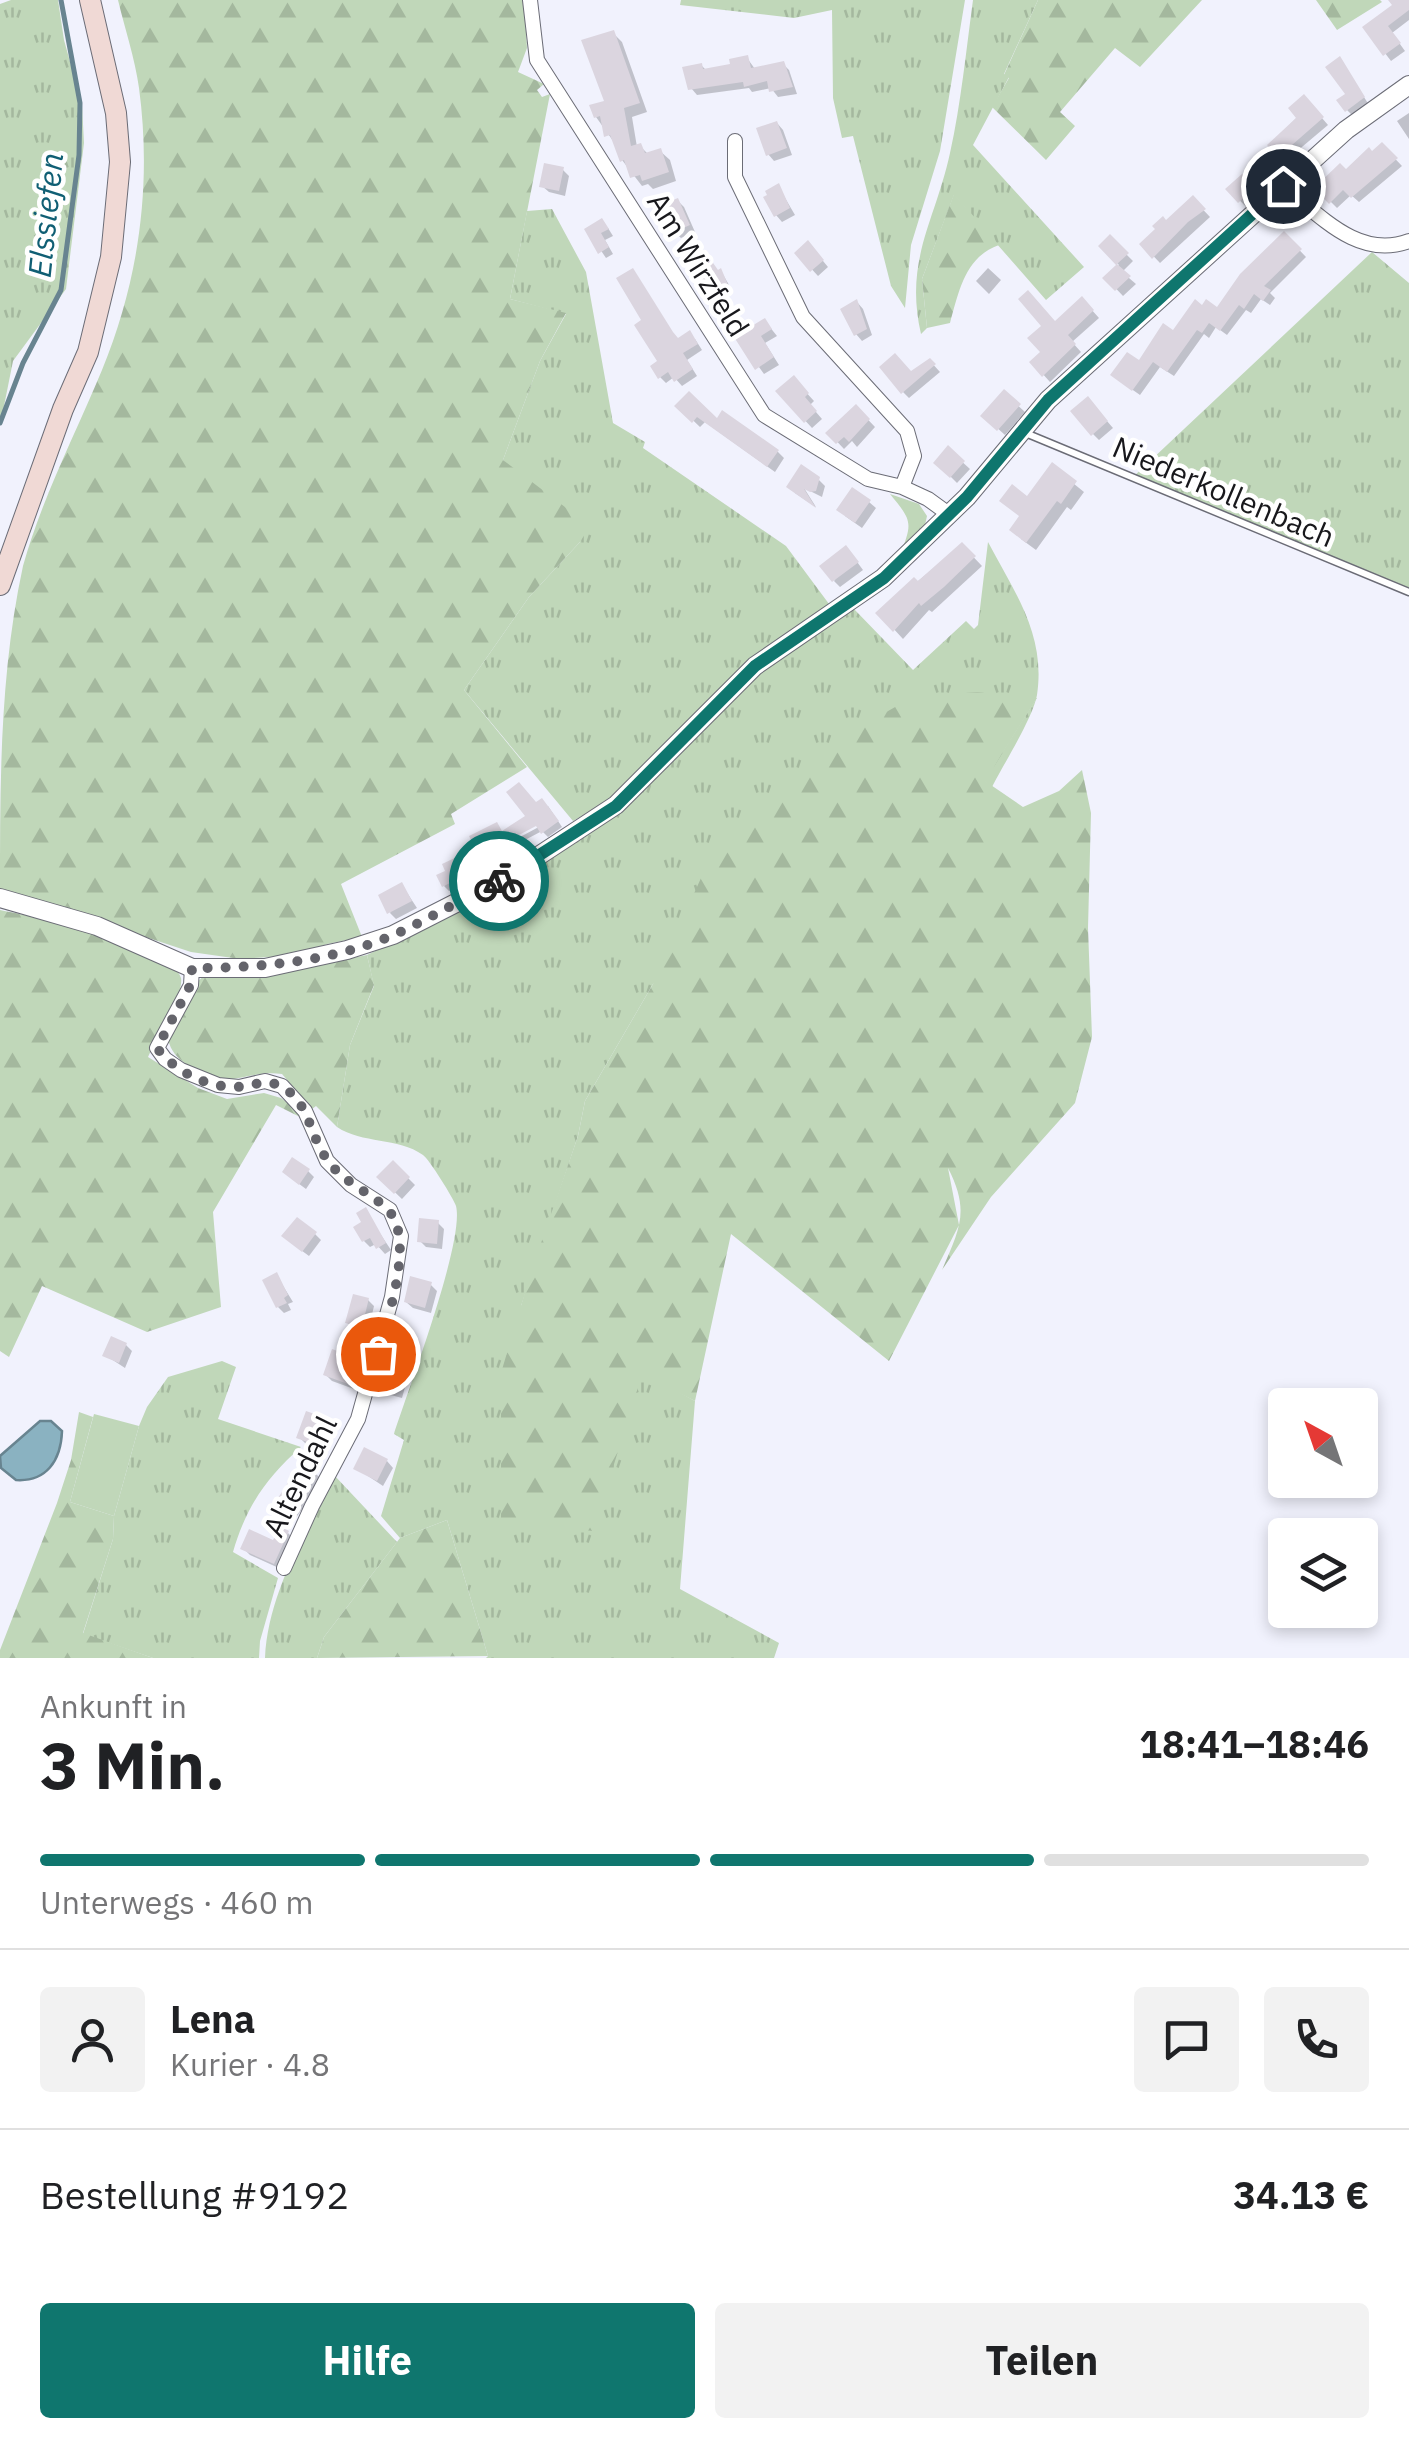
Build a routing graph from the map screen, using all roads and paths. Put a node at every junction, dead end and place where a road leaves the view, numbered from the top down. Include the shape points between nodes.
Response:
1 (90, 0) edge
2 (530, 0) edge
3 (1409, 85) edge
4 (735, 141) dead end
5 (1283, 186) junction
6 (1409, 241) edge
7 (1022, 432) junction
8 (902, 487) junction
9 (950, 515) junction
10 (0, 585) edge
11 (1409, 592) edge
12 (0, 898) edge
13 (192, 968) junction
14 (284, 1568) dead end

1 - 10 main road via 120,162 110,257 88,352
2 - 8 street, Am Wirzfeld via 537,60 764,415 868,478
3 - 5 street
4 - 8 street, Am Wirzfeld via 735,177 803,317 907,431 914,456
5 - 6 street via 1361,244
5 - 7 street via 1048,400
7 - 9 street
7 - 11 lane, Niederkollenbach
8 - 9 street, Am Wirzfeld
9 - 13 street via 884,578 755,666 616,806 505,878 394,935 347,950 266,968
12 - 13 street via 96,926
13 - 14 street, Altendahl via 191,984 157,1048 165,1059 218,1085 282,1086 305,1112 327,1161 390,1210 401,1236 392,1297 358,1420

